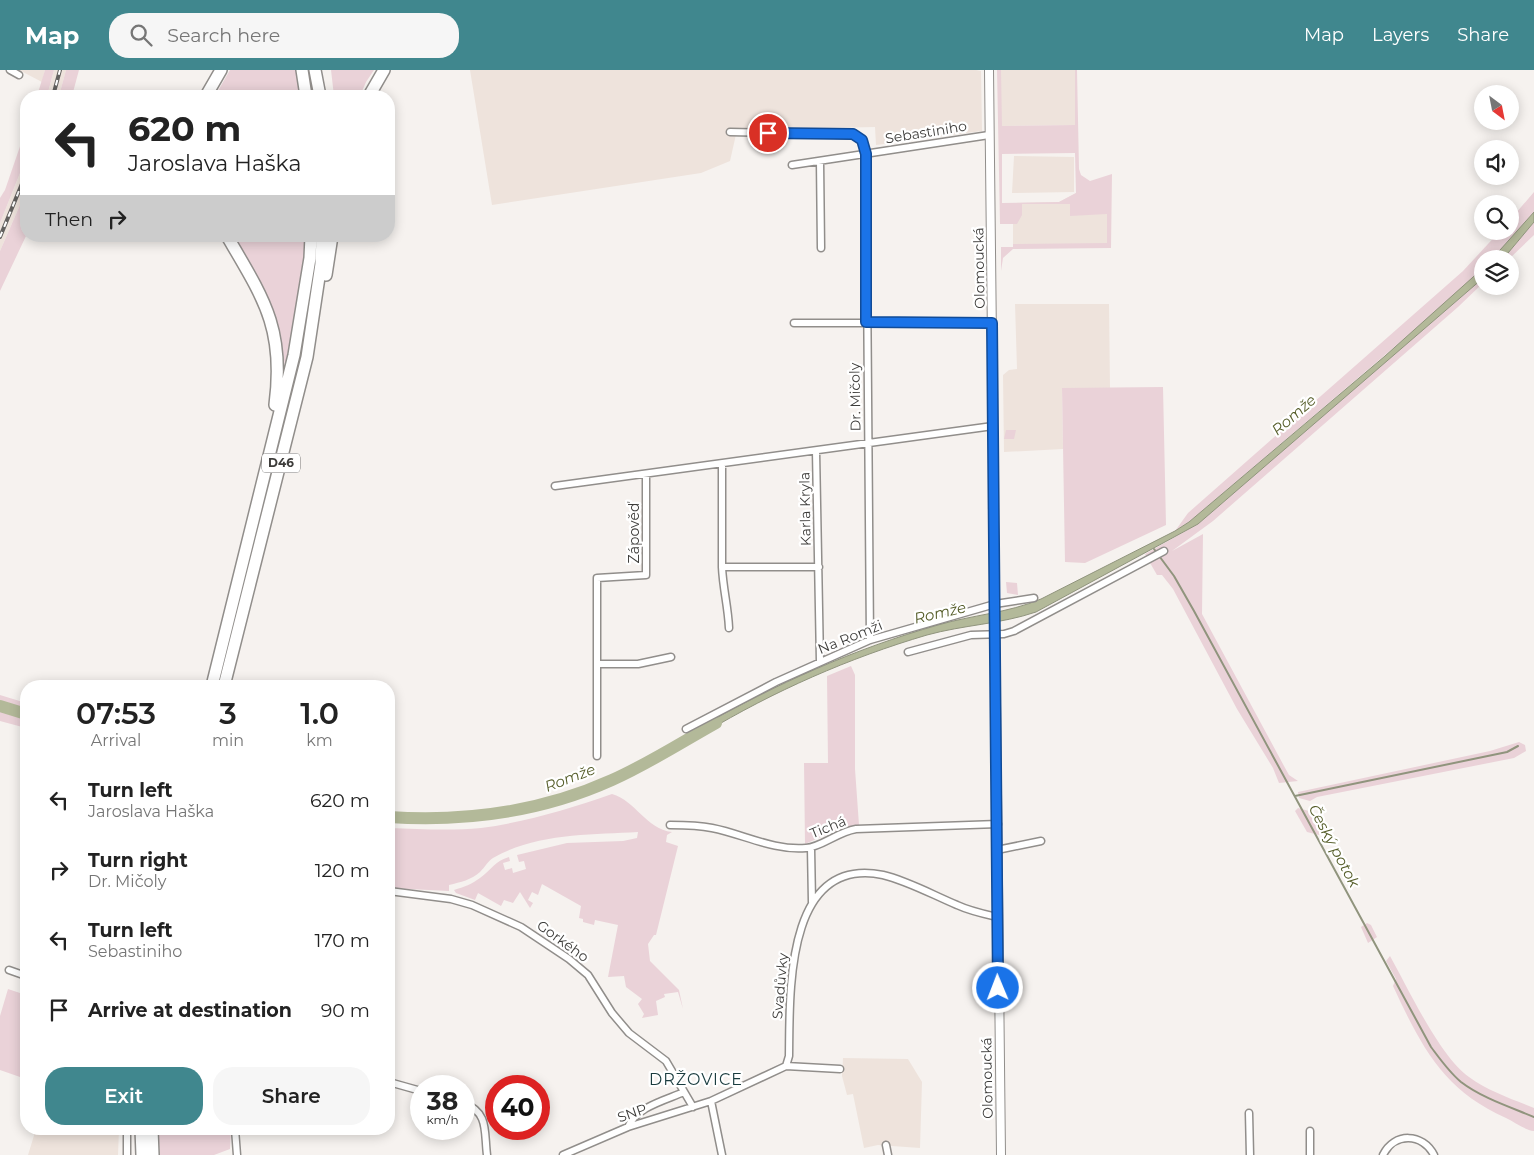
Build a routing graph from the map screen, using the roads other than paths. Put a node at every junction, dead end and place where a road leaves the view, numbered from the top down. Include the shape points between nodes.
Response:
1 (10, 70) edge
2 (221, 70) edge
3 (302, 70) edge
4 (315, 70) edge
5 (384, 70) edge
6 (989, 70) edge
7 (19, 75) dead end
8 (209, 90) edge
9 (305, 90) edge
10 (319, 90) edge
11 (372, 90) edge
12 (730, 132) dead end
13 (990, 135) junction
14 (866, 154) junction
15 (820, 161) junction
16 (792, 165) dead end
17 (230, 242) edge
18 (311, 242) edge
19 (322, 242) edge
20 (331, 242) edge
21 (821, 248) dead end
22 (866, 322) junction
23 (794, 323) dead end
24 (992, 323) junction
25 (307, 357) junction
26 (993, 426) junction
27 (868, 444) junction
28 (816, 451) junction
29 (268, 457) junction
30 (722, 464) junction
31 (646, 474) junction
32 (555, 486) dead end
33 (1164, 551) dead end
34 (818, 566) junction
35 (722, 567) junction
36 (1034, 598) dead end
37 (995, 604) junction
38 (730, 628) dead end
39 (996, 632) junction
40 (870, 640) junction
41 (908, 652) dead end
42 (671, 657) dead end
43 (820, 662) junction
44 (597, 664) junction
45 (213, 680) edge
46 (226, 680) edge
47 (686, 729) dead end
48 (598, 756) dead end
49 (998, 824) junction
50 (670, 825) dead end
51 (1041, 841) dead end
52 (811, 848) junction
53 (997, 850) junction
54 (395, 892) edge
55 (812, 902) junction
56 (997, 917) junction
57 (9, 970) dead end
58 (20, 974) edge
59 (786, 1066) junction
60 (840, 1069) dead end
61 (395, 1084) edge
62 (410, 1087) edge
63 (684, 1092) junction
64 (711, 1101) junction
65 (693, 1107) junction
66 (475, 1108) edge
67 (1249, 1113) dead end
68 (628, 1127) junction
69 (1310, 1131) dead end
70 (127, 1135) edge
71 (141, 1135) edge
72 (152, 1135) edge
73 (236, 1135) edge
74 (886, 1146) dead end
75 (127, 1155) edge
76 (142, 1155) edge
77 (153, 1155) edge
78 (237, 1155) edge
79 (487, 1155) edge
80 (563, 1155) edge
81 (722, 1155) edge
82 (888, 1155) edge
83 (1001, 1155) edge
84 (1250, 1155) edge
85 (1310, 1155) edge
86 (1383, 1155) edge
87 (1434, 1155) edge

1 - 7 street
2 - 8 highway
3 - 9 highway
4 - 10 highway
5 - 11 highway
6 - 13 street, Olomoucká
12 - 14 street via 853,134 862,140
13 - 14 street, Sebastiniho
13 - 24 street, Olomoucká
14 - 15 street, Sebastiniho
14 - 22 street, Dr. Mičoly
15 - 16 street, Sebastiniho
15 - 21 street
17 - 29 highway via 264,300 277,346 278,381
18 - 29 highway, D46 via 294,355
19 - 25 highway, D46
20 - 25 highway
22 - 23 street
22 - 24 street
22 - 27 street, Dr. Mičoly
24 - 26 street, Olomoucká
25 - 46 highway, D46
26 - 27 street
26 - 37 street, Olomoucká
27 - 28 street
27 - 40 street, Dr. Mičoly
28 - 30 street
28 - 34 street, Karla Kryla
29 - 45 highway, D46
30 - 31 street
30 - 35 street
31 - 32 street
31 - 44 street, Zápověď via 646,575 597,578
33 - 39 street via 1014,632
34 - 35 street, Karla Kryla
34 - 43 street, Karla Kryla
35 - 38 street via 723,594 728,604
36 - 37 street, Na Romži
37 - 39 street, Olomoucká
37 - 40 street, Na Romži
39 - 41 street via 971,635
39 - 49 street, Olomoucká
40 - 43 street, Na Romži
42 - 44 street via 638,664
43 - 47 street, Na Romži
44 - 48 street, Zápověď
49 - 52 street, Tichá via 856,829 840,833
49 - 53 street, Olomoucká
50 - 52 street, Tichá via 712,828 785,847
51 - 53 street
52 - 55 street
53 - 56 street, Olomoucká
54 - 63 street, Gorkého via 472,905 521,927 569,959 588,975 612,1014 629,1033 666,1061
55 - 56 street via 842,878 868,874 892,878 966,909
55 - 59 street, Svadůvky via 792,964
56 - 83 street, Olomoucká
57 - 58 street
59 - 60 street
59 - 64 street, SNP
61 - 62 street
63 - 65 street, Gorkého
63 - 68 street via 642,1111
64 - 65 street, SNP
64 - 81 street
65 - 68 street, SNP
66 - 79 street via 482,1116
67 - 84 street
68 - 80 street, SNP
69 - 85 street
70 - 75 street
71 - 76 highway
72 - 77 highway
73 - 78 street
74 - 82 street
86 - 87 street via 1393,1142 1410,1138 1423,1142

